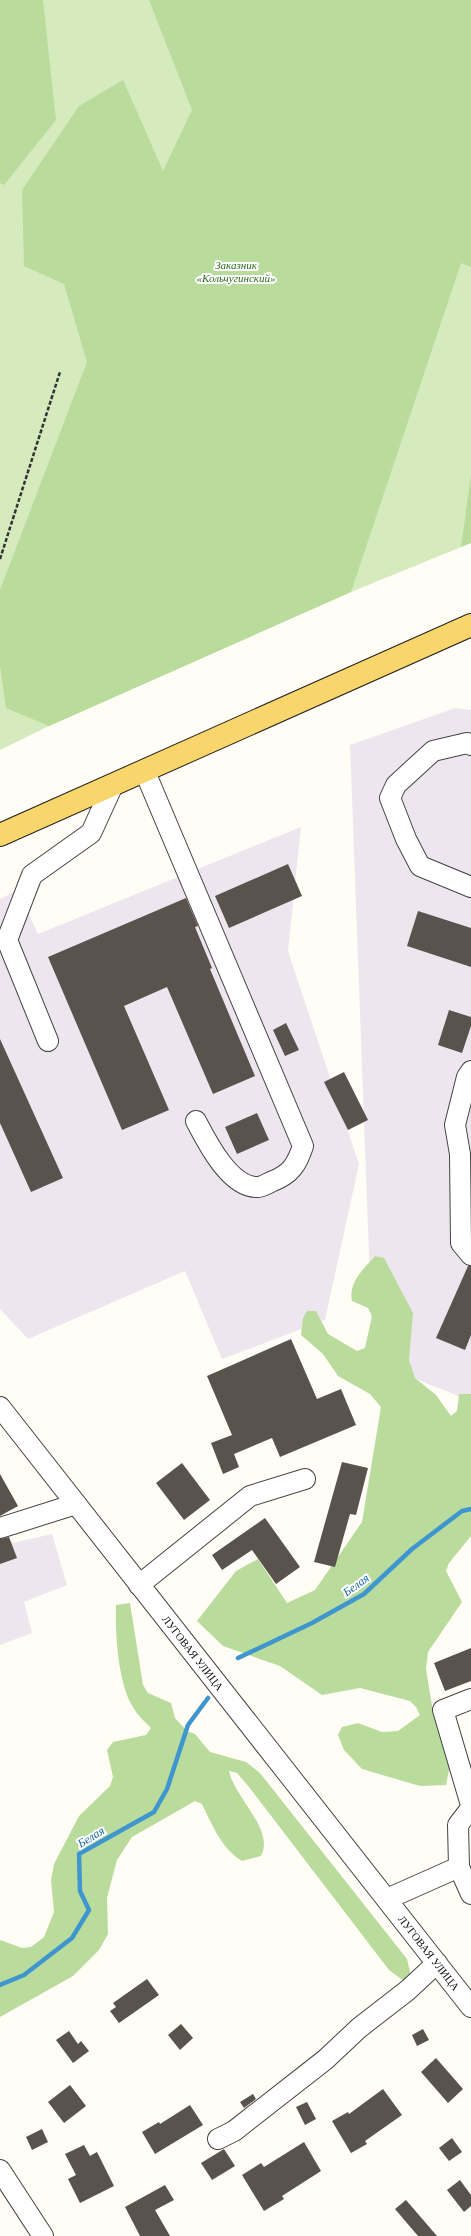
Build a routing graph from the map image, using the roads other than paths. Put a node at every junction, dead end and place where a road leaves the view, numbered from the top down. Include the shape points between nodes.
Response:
1 (471, 625) edge
2 (471, 745) edge
3 (145, 772) junction
4 (113, 785) junction
5 (0, 835) edge
6 (471, 888) edge
7 (48, 1041) dead end
8 (471, 1071) edge
9 (196, 1121) dead end
10 (471, 1255) edge
11 (0, 1407) edge
12 (305, 1479) dead end
13 (76, 1504) junction
14 (0, 1528) edge
15 (139, 1585) junction
16 (471, 1699) edge
17 (471, 1805) edge
18 (471, 1808) edge
19 (459, 1867) junction
20 (471, 1894) edge
21 (387, 1899) junction
22 (437, 1963) junction
23 (471, 2007) edge
24 (218, 2139) dead end
25 (0, 2170) edge
26 (43, 2236) edge

1 - 3 main road
2 - 6 street via 467,743 433,751 396,785 390,798 420,866
3 - 4 main road
3 - 9 street via 303,1146 296,1166 284,1177 256,1188 241,1183 225,1168
4 - 5 main road
4 - 7 street via 91,834 32,874 7,940
8 - 10 street via 467,1077 455,1125 460,1154 461,1243
11 - 13 street, ЛУГОВАЯ УЛИЦА
12 - 15 street via 250,1496
13 - 14 street
13 - 15 street, ЛУГОВАЯ УЛИЦА
15 - 21 street, ЛУГОВАЯ УЛИЦА
16 - 17 street via 443,1710
18 - 19 street via 458,1825
19 - 20 street
19 - 21 street
21 - 22 street, ЛУГОВАЯ УЛИЦА
22 - 23 street, ЛУГОВАЯ УЛИЦА
22 - 24 street via 326,2059 234,2131
25 - 26 street

